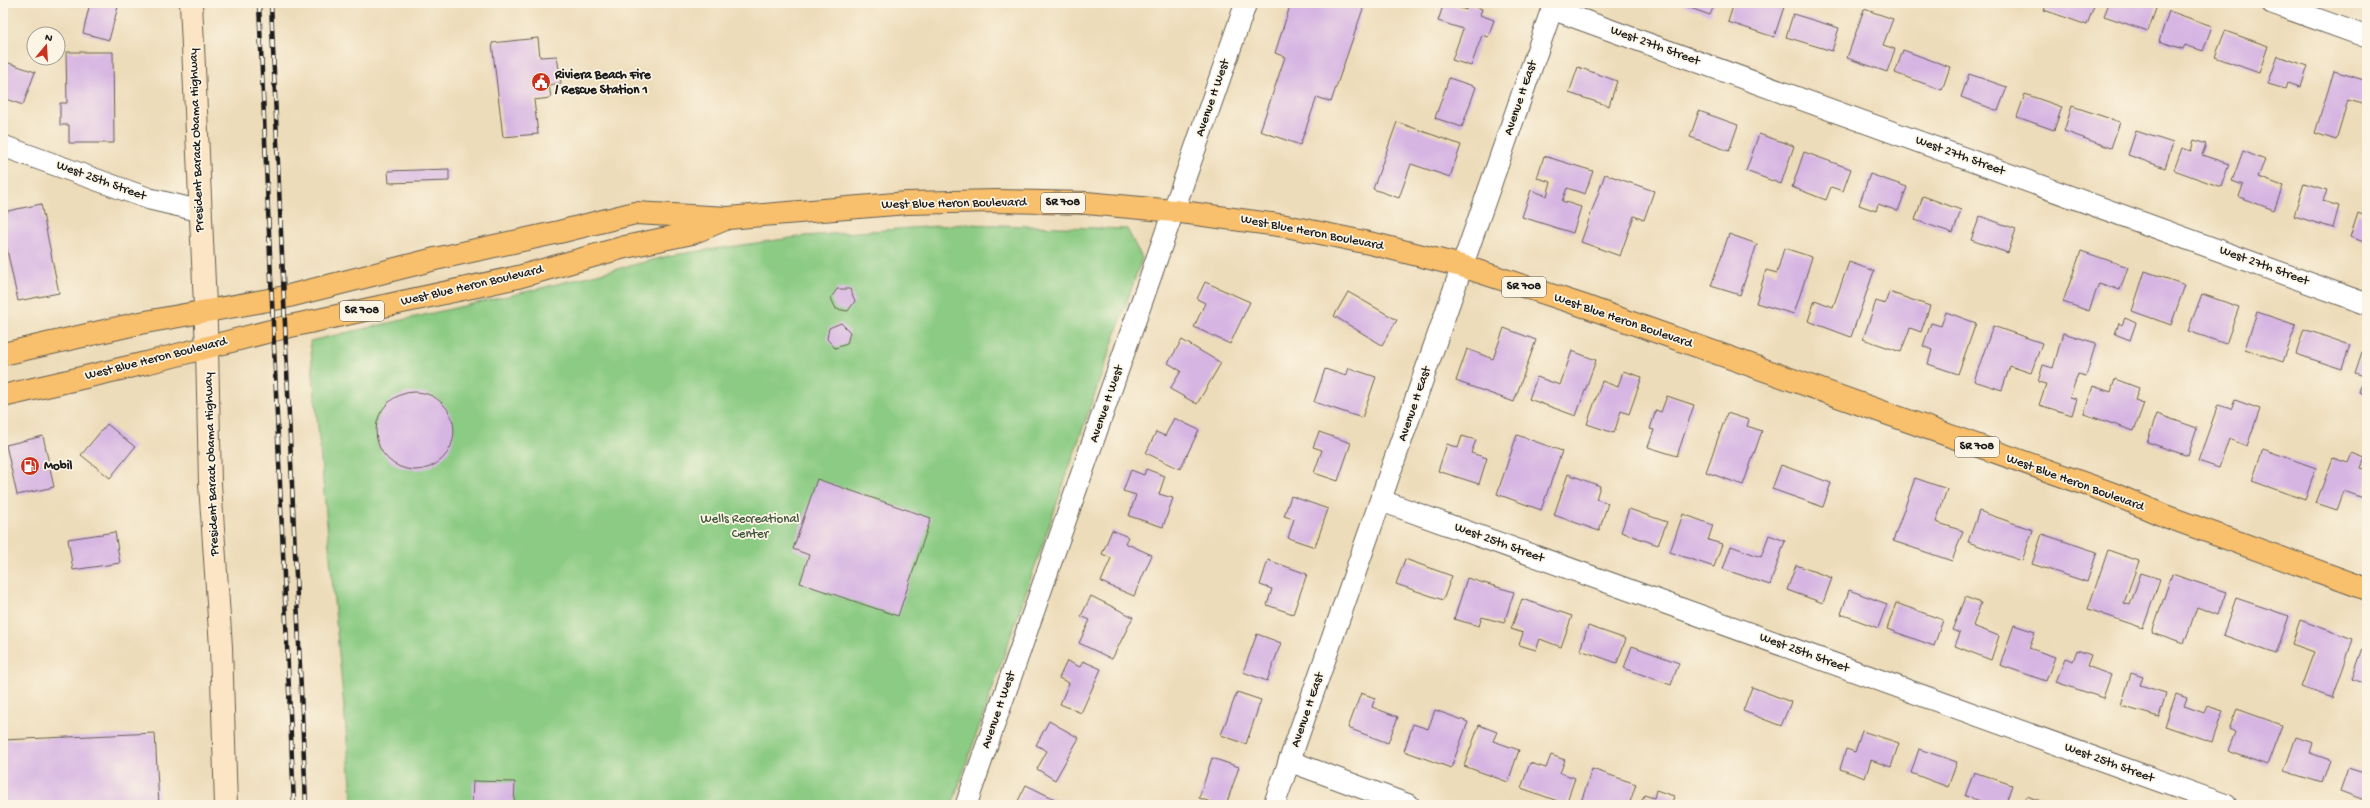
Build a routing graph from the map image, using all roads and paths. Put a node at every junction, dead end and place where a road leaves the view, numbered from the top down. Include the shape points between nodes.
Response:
1 (191, 3) edge
2 (1246, 3) edge
3 (2272, 3) edge
4 (1553, 6) edge
5 (2367, 37) edge
6 (3, 146) edge
7 (201, 211) junction
8 (1174, 211) junction
9 (728, 218) junction
10 (1462, 266) junction
11 (2367, 304) edge
12 (204, 311) junction
13 (207, 348) junction
14 (3, 354) edge
15 (3, 396) edge
16 (1382, 501) junction
17 (2367, 589) edge
18 (1289, 761) junction
19 (226, 805) edge
20 (966, 805) edge
21 (1274, 805) edge
22 (1409, 805) edge
23 (2226, 805) edge

1 - 7 main road, President Barack Obama Highway
2 - 8 street, Avenue H West
3 - 5 street
4 - 10 street, Avenue H East
4 - 11 street, West 27th Street
6 - 7 street, West 25th Street via 150,199
7 - 12 main road, President Barack Obama Highway
8 - 9 main road, West Blue Heron Boulevard / SR 708 via 1086,203 996,201 906,203
8 - 10 main road, West Blue Heron Boulevard / SR 708 via 1286,226
8 - 20 street, Avenue H West
9 - 12 main road, West Blue Heron Boulevard / SR 708 via 635,213 285,297
9 - 13 main road, West Blue Heron Boulevard / SR 708 via 692,233 625,247 518,277 286,327
10 - 16 street, Avenue H East
10 - 17 main road, West Blue Heron Boulevard / SR 708 via 1586,307 2111,494
12 - 13 main road, President Barack Obama Highway
12 - 14 main road, West Blue Heron Boulevard / SR 708
13 - 15 main road, West Blue Heron Boulevard / SR 708
13 - 19 main road, President Barack Obama Highway via 210,484 221,647
16 - 18 street, Avenue H East
16 - 23 street, West 25th Street
18 - 21 street, Avenue H East
18 - 22 street

